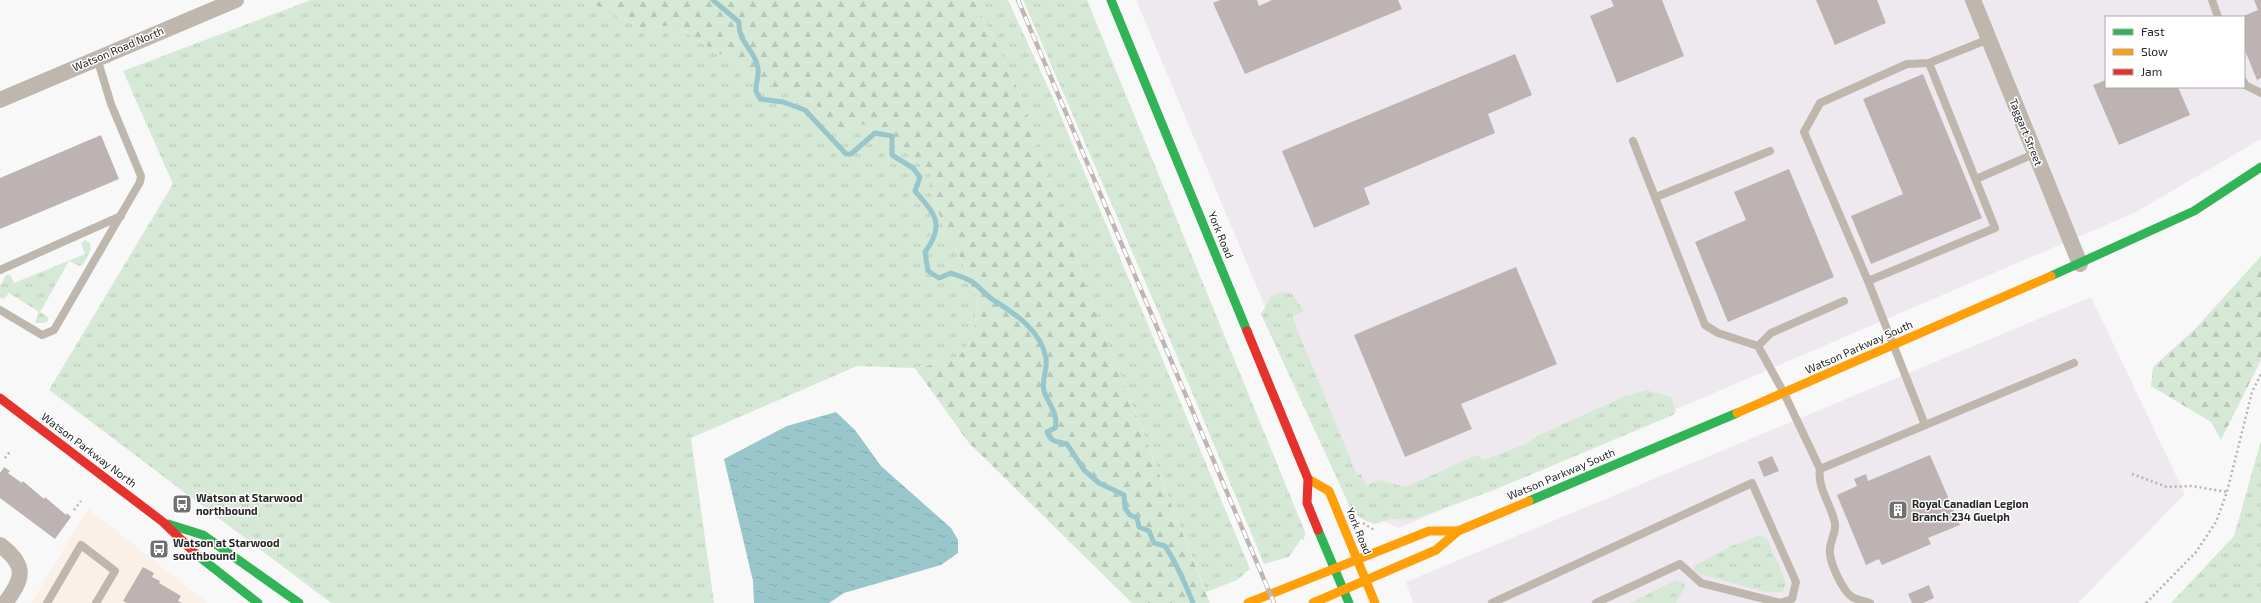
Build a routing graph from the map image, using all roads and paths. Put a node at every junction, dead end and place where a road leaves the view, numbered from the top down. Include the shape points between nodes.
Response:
1 (236, 0) edge
2 (1111, 0) edge
3 (1973, 0) edge
4 (2212, 0) edge
5 (2218, 16) edge
6 (1989, 39) junction
7 (97, 58) junction
8 (1929, 64) junction
9 (2245, 85) edge
10 (2261, 93) edge
11 (0, 100) edge
12 (1633, 141) dead end
13 (1770, 151) dead end
14 (2034, 154) junction
15 (2261, 167) edge
16 (1976, 179) junction
17 (1656, 197) junction
18 (122, 216) junction
19 (2080, 264) junction
20 (0, 270) edge
21 (1868, 281) junction
22 (1844, 301) dead end
23 (0, 310) edge
24 (1894, 345) junction
25 (1758, 346) junction
26 (2074, 363) dead end
27 (2261, 374) edge
28 (1784, 393) junction
29 (0, 398) edge
30 (1925, 425) junction
31 (11, 450) dead end
32 (5, 458) dead end
33 (1820, 469) junction
34 (2132, 474) dead end
35 (1308, 479) junction
36 (2227, 492) junction
37 (81, 501) dead end
38 (74, 510) dead end
39 (163, 522) junction
40 (1360, 522) dead end
41 (1374, 530) dead end
42 (1458, 531) junction
43 (0, 545) edge
44 (1357, 559) junction
45 (1334, 568) junction
46 (1366, 580) junction
47 (273, 585) junction
48 (1344, 590) junction
49 (5, 603) edge
50 (47, 603) edge
51 (96, 603) edge
52 (259, 603) edge
53 (299, 603) edge
54 (1248, 603) edge
55 (1313, 603) edge
56 (1349, 603) edge
57 (1375, 603) edge
58 (1492, 603) edge
59 (1596, 603) edge
60 (1870, 603) edge
61 (2146, 603) edge

1 - 7 street, Watson Road North
2 - 35 main road, York Road
3 - 6 street, Taggart Street
4 - 5 lane
6 - 8 lane
6 - 14 street, Taggart Street
7 - 11 street, Watson Road North
7 - 18 lane via 111,104 140,176
8 - 16 lane
8 - 21 lane via 1906,64 1820,103 1804,132
9 - 10 lane
12 - 17 lane
13 - 17 lane
14 - 16 lane
14 - 19 street, Taggart Street
15 - 19 main road, Watson Parkway South via 2194,211
16 - 21 lane via 1995,228
17 - 25 lane via 1705,325 1718,334
18 - 20 lane
18 - 23 lane via 54,330 42,335
19 - 24 main road, Watson Parkway South
21 - 24 lane
22 - 25 lane via 1771,333
24 - 28 main road, Watson Parkway South
24 - 30 lane
25 - 28 lane
26 - 30 lane
27 - 36 path via 2252,392
28 - 33 lane
28 - 42 main road, Watson Parkway South
29 - 39 main road, Watson Parkway North
30 - 33 lane
31 - 32 path
33 - 60 lane via 1819,479 1835,524 1835,534 1830,547 1831,561 1838,577 1852,597
34 - 36 path via 2167,487 2192,486
35 - 44 main road, York Road via 1329,491
35 - 45 main road, York Road via 1307,503
36 - 61 path via 2216,522 2196,552
37 - 38 path
39 - 47 main road, Watson Parkway North via 202,535
39 - 52 main road, Watson Parkway North via 192,551
40 - 41 path
42 - 44 main road, Watson Parkway South via 1429,531
42 - 46 main road, Watson Parkway South via 1436,550
43 - 49 street via 15,557 20,567 16,589
44 - 45 main road, Watson Parkway South
44 - 46 main road, York Road
45 - 48 main road, York Road
45 - 54 main road
46 - 48 main road, Watson Parkway South
46 - 57 main road, York Road
47 - 52 main road
47 - 53 main road, Watson Parkway North
48 - 55 main road
48 - 56 main road, York Road
50 - 51 lane via 81,545 115,571
58 - 59 lane via 1752,483 1796,582 1792,599 1780,603 1701,583 1680,564

